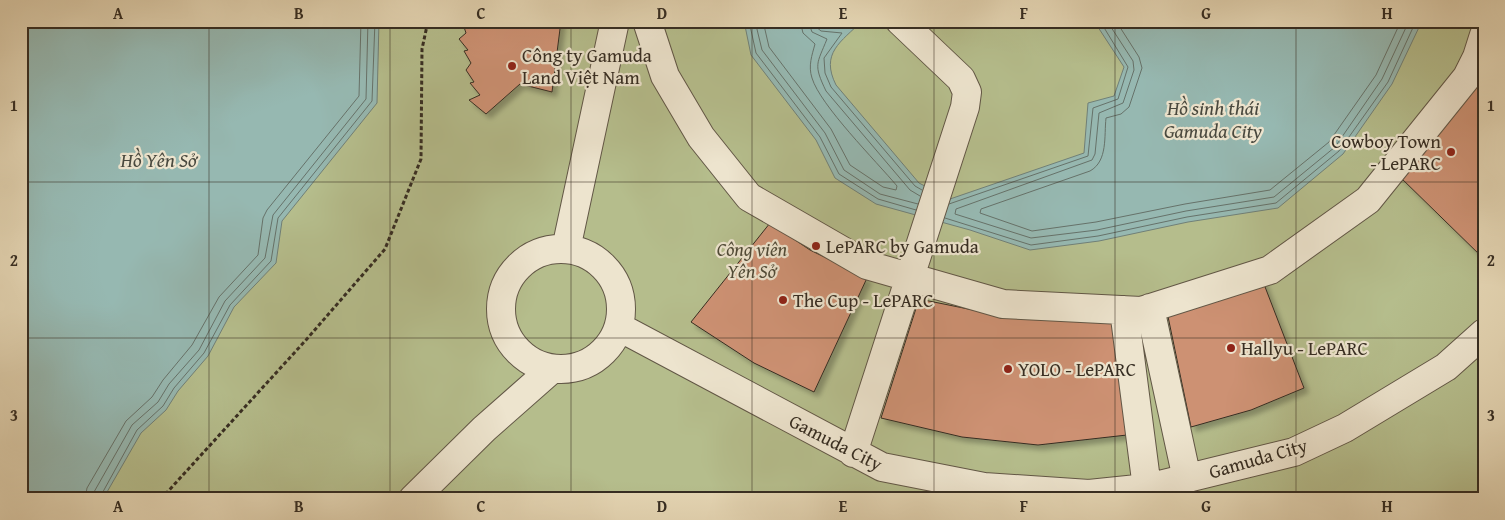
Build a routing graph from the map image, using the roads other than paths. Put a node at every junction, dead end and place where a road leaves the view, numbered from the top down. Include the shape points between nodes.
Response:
1 (615, 21) edge
2 (647, 21) edge
3 (900, 21) edge
4 (1482, 51) edge
5 (566, 249) junction
6 (911, 278) junction
7 (1137, 309) junction
8 (619, 327) junction
9 (1484, 333) edge
10 (552, 369) junction
11 (853, 453) junction
12 (1186, 479) junction
13 (1147, 488) junction
14 (413, 499) edge

1 - 5 street
2 - 6 street via 669,84 701,137 749,197 867,265
3 - 6 street via 961,78 967,92
4 - 7 street via 1467,77 1368,200 1270,270
5 - 8 street via 594,259 615,282 620,296
5 - 10 street via 543,252 523,262 508,280 501,302 505,332 513,345 524,356
6 - 7 street via 1003,304
6 - 11 street
7 - 12 street
7 - 13 street
8 - 10 street via 604,351 593,360 580,366
8 - 11 street, Gamuda City
9 - 12 street, Gamuda City via 1446,367 1345,428 1294,452
10 - 14 street via 484,429
11 - 13 street, Gamuda City via 882,468 984,487 1089,494
12 - 13 street, Gamuda City

